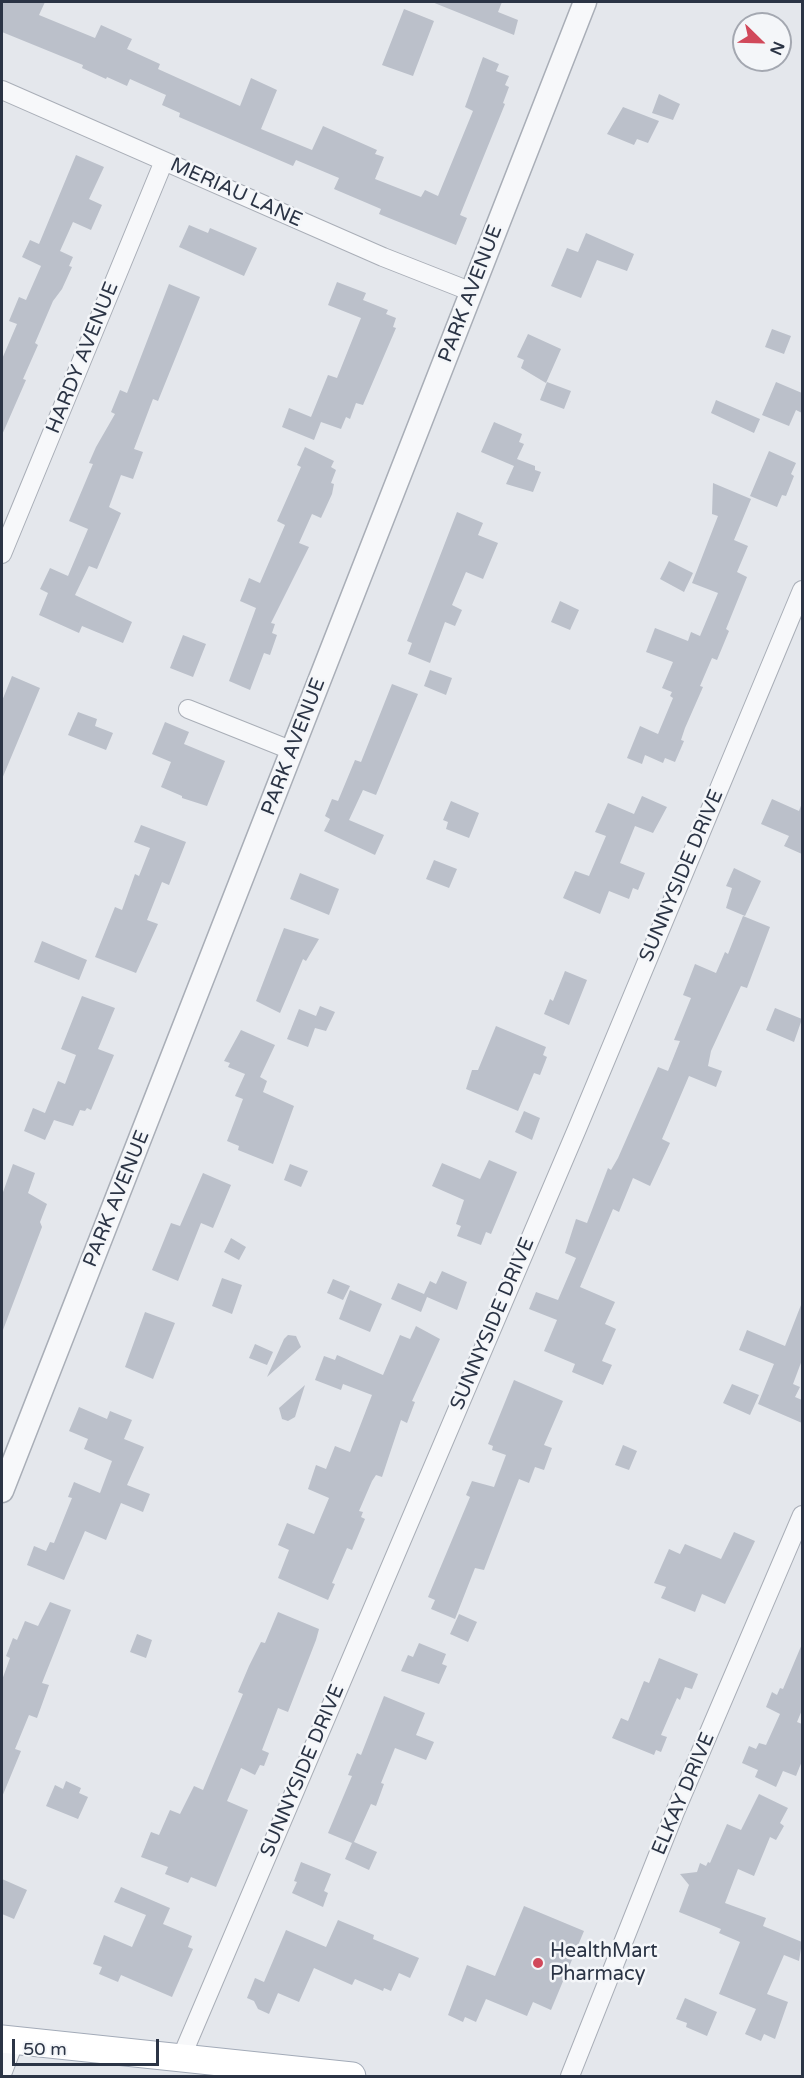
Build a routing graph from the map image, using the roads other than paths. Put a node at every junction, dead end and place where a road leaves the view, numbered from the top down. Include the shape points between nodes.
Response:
1 (585, 2) edge
2 (2, 90) edge
3 (164, 161) junction
4 (472, 292) junction
5 (2, 554) edge
6 (802, 590) edge
7 (188, 709) dead end
8 (293, 750) junction
9 (2, 1491) edge
10 (802, 1515) edge
11 (8, 2040) edge
12 (181, 2058) junction
13 (2, 2074) edge
14 (352, 2076) edge
15 (570, 2076) edge

1 - 4 street, PARK AVENUE
2 - 3 street, MERIAU LANE
3 - 4 street, MERIAU LANE
3 - 5 street, HARDY AVENUE
4 - 8 street, PARK AVENUE
6 - 12 street, SUNNYSIDE DRIVE
7 - 8 street
8 - 9 street, PARK AVENUE
10 - 15 street, ELKAY DRIVE via 675,1812
11 - 12 main road
11 - 13 street
12 - 14 main road

